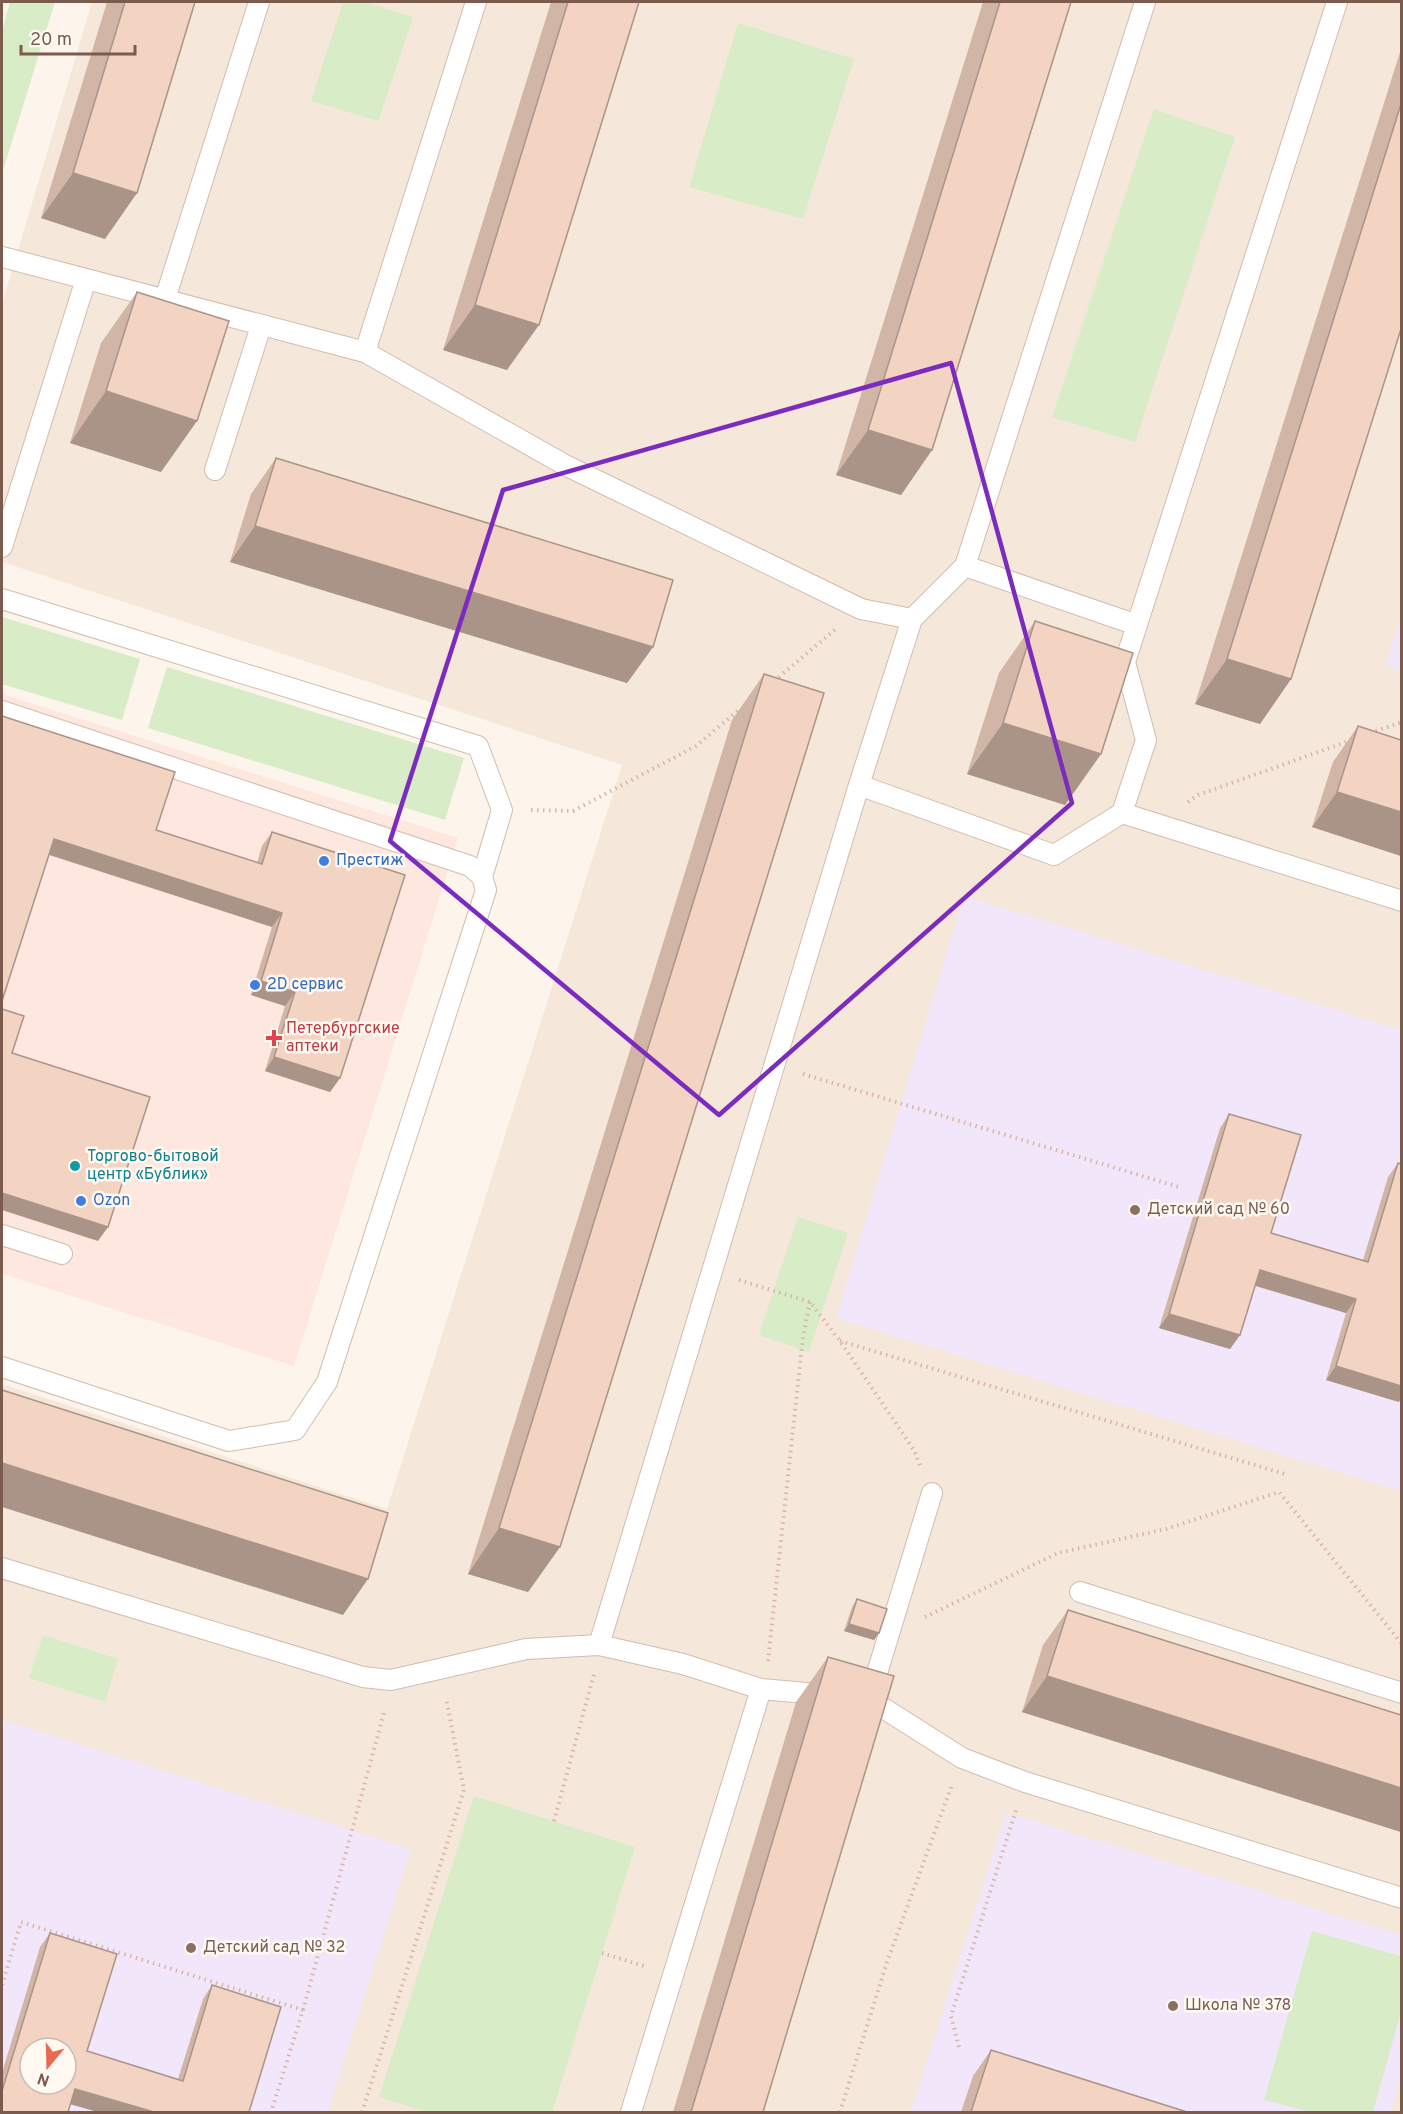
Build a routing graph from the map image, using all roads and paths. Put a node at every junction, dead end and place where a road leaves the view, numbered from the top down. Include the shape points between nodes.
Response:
1 (259, 2) edge
2 (476, 2) edge
3 (1145, 2) edge
4 (1337, 2) edge
5 (2, 257) edge
6 (86, 279) junction
7 (165, 299) junction
8 (261, 326) junction
9 (365, 352) junction
10 (215, 470) dead end
11 (2, 547) edge
12 (965, 566) junction
13 (2, 599) edge
14 (861, 609) junction
15 (912, 619) junction
16 (1137, 625) junction
17 (769, 685) edge
18 (742, 708) dead end
19 (2, 711) edge
20 (1401, 722) edge
21 (859, 785) junction
22 (502, 810) junction
23 (1122, 813) junction
24 (1156, 825) junction
25 (482, 877) junction
26 (1401, 901) edge
27 (775, 1066) junction
28 (1179, 1186) dead end
29 (2, 1235) edge
30 (62, 1254) dead end
31 (712, 1272) junction
32 (810, 1302) junction
33 (840, 1341) junction
34 (2, 1367) edge
35 (1285, 1473) dead end
36 (932, 1493) joint
37 (2, 1568) edge
38 (1080, 1592) dead end
39 (893, 1620) junction
40 (1401, 1644) edge
41 (599, 1646) junction
42 (440, 1667) junction
43 (391, 1680) junction
44 (761, 1689) junction
45 (1401, 1693) edge
46 (869, 1699) junction
47 (962, 1758) junction
48 (1025, 1782) junction
49 (554, 1821) dead end
50 (1401, 1898) edge
51 (602, 1953) dead end
52 (673, 1975) junction
53 (2, 1985) edge
54 (303, 2010) junction
55 (959, 2047) dead end
56 (271, 2112) edge
57 (362, 2112) edge
58 (631, 2112) edge
59 (840, 2112) edge

1 - 7 lane
2 - 9 lane
3 - 12 lane
4 - 16 lane
5 - 6 lane
6 - 7 lane
6 - 11 lane
7 - 8 lane
8 - 9 lane
8 - 10 lane
9 - 14 lane via 565,465
12 - 15 lane
12 - 16 lane
13 - 22 lane via 478,746
14 - 15 lane
14 - 17 path
15 - 21 lane
16 - 23 lane via 1125,662 1146,740
18 - 22 path via 696,746 573,811
19 - 25 lane via 470,866
20 - 24 path via 1198,795
21 - 23 lane via 1054,855
21 - 27 lane
22 - 25 lane
23 - 24 lane
24 - 26 lane
25 - 34 lane via 486,890 327,1382 295,1430 230,1441
27 - 28 path
27 - 31 lane
29 - 30 lane
31 - 32 path
31 - 41 lane
32 - 33 path
32 - 44 path via 802,1337 766,1673
33 - 35 path
33 - 36 path via 914,1450
36 - 39 lane
37 - 43 lane via 363,1677
38 - 45 lane
39 - 40 path via 910,1624 1058,1553 1166,1529 1279,1492
39 - 46 lane
41 - 42 lane via 526,1649
41 - 44 lane via 683,1664
41 - 49 path
42 - 43 lane
42 - 57 path via 464,1791
43 - 54 path
44 - 46 lane
44 - 52 lane
46 - 47 lane
47 - 48 lane
47 - 59 path via 887,1962
48 - 50 lane
48 - 55 path via 951,2016
51 - 52 path
52 - 58 lane
53 - 54 path via 21,1922
54 - 56 path

